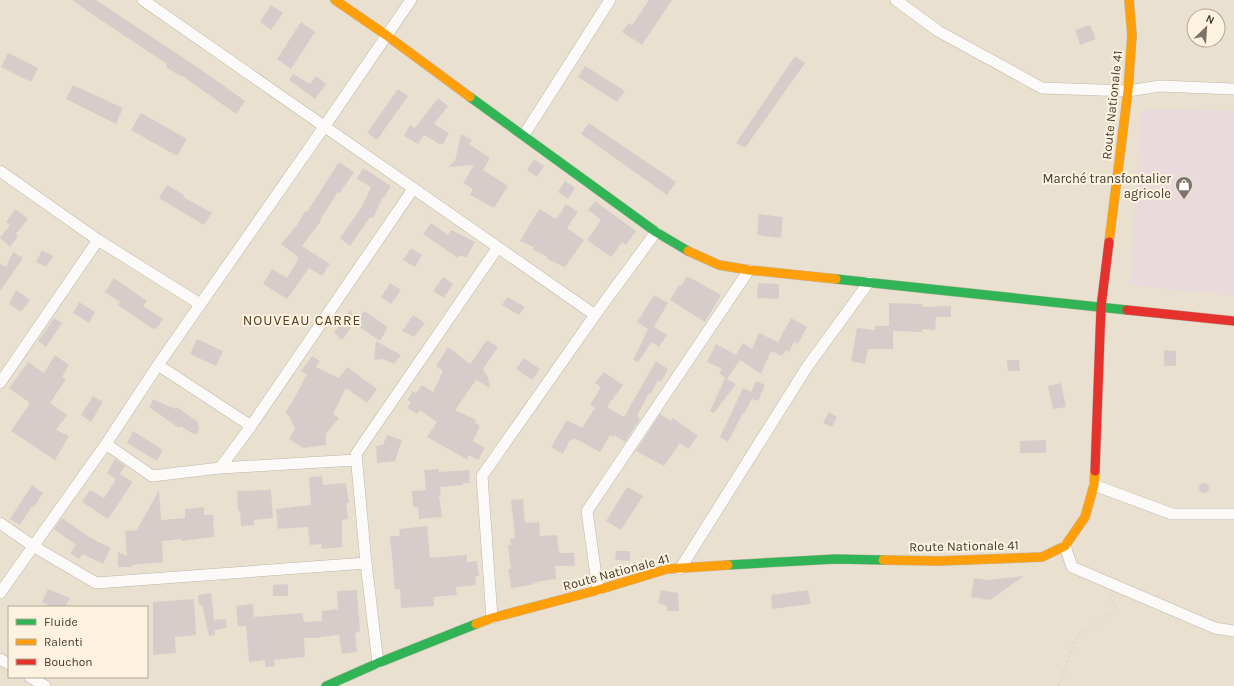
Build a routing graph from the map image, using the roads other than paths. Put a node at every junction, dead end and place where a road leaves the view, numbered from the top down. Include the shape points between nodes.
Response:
1 (143, 0) edge
2 (335, 0) edge
3 (411, 0) edge
4 (610, 0) edge
5 (896, 0) edge
6 (1129, 0) edge
7 (386, 35) junction
8 (1234, 89) edge
9 (1128, 91) junction
10 (324, 127) junction
11 (524, 136) junction
12 (0, 172) edge
13 (413, 189) junction
14 (656, 232) junction
15 (98, 240) junction
16 (498, 247) junction
17 (749, 270) junction
18 (869, 282) junction
19 (200, 304) junction
20 (1101, 307) junction
21 (595, 315) junction
22 (1234, 321) edge
23 (158, 366) junction
24 (0, 383) edge
25 (251, 426) junction
26 (106, 444) junction
27 (356, 460) junction
28 (220, 468) junction
29 (1094, 485) junction
30 (1234, 514) edge
31 (0, 523) edge
32 (33, 546) junction
33 (1065, 546) junction
34 (366, 563) junction
35 (680, 569) junction
36 (598, 590) junction
37 (0, 593) edge
38 (492, 618) junction
39 (1234, 631) edge
40 (378, 663) junction
41 (32, 678) edge
42 (45, 686) edge
43 (326, 686) edge

1 - 10 street
2 - 7 street
3 - 7 street
4 - 11 street
5 - 9 street via 938,31 1042,88
6 - 9 street, Route Nationale 41 via 1132,35
7 - 10 street
7 - 11 street
8 - 9 street via 1160,86
9 - 20 street, Route Nationale 41
10 - 13 street
10 - 19 street
11 - 14 street
12 - 15 street
13 - 16 street
13 - 25 street
14 - 17 street via 697,256 719,265
14 - 21 street
15 - 19 street
15 - 24 street
16 - 21 street
16 - 27 street via 356,454
17 - 18 street
17 - 36 street via 587,511
18 - 20 street
18 - 35 street via 807,367
19 - 23 street
20 - 22 street
20 - 29 street, Route Nationale 41
21 - 38 street via 482,476
23 - 25 street
23 - 26 street
25 - 28 street
26 - 28 street via 152,476
26 - 32 street
27 - 28 street
27 - 34 street
29 - 30 street via 1172,514
29 - 33 street, Route Nationale 41 via 1085,517
31 - 32 street
32 - 34 street via 96,583
32 - 37 street
33 - 35 street, Route Nationale 41 via 1042,557 939,561 836,559
33 - 39 street via 1072,567 1215,628
34 - 40 street
35 - 36 street, Route Nationale 41 via 667,569
36 - 38 street, Route Nationale 41
38 - 40 street, Route Nationale 41
40 - 43 street, Route Nationale 41
41 - 42 street

